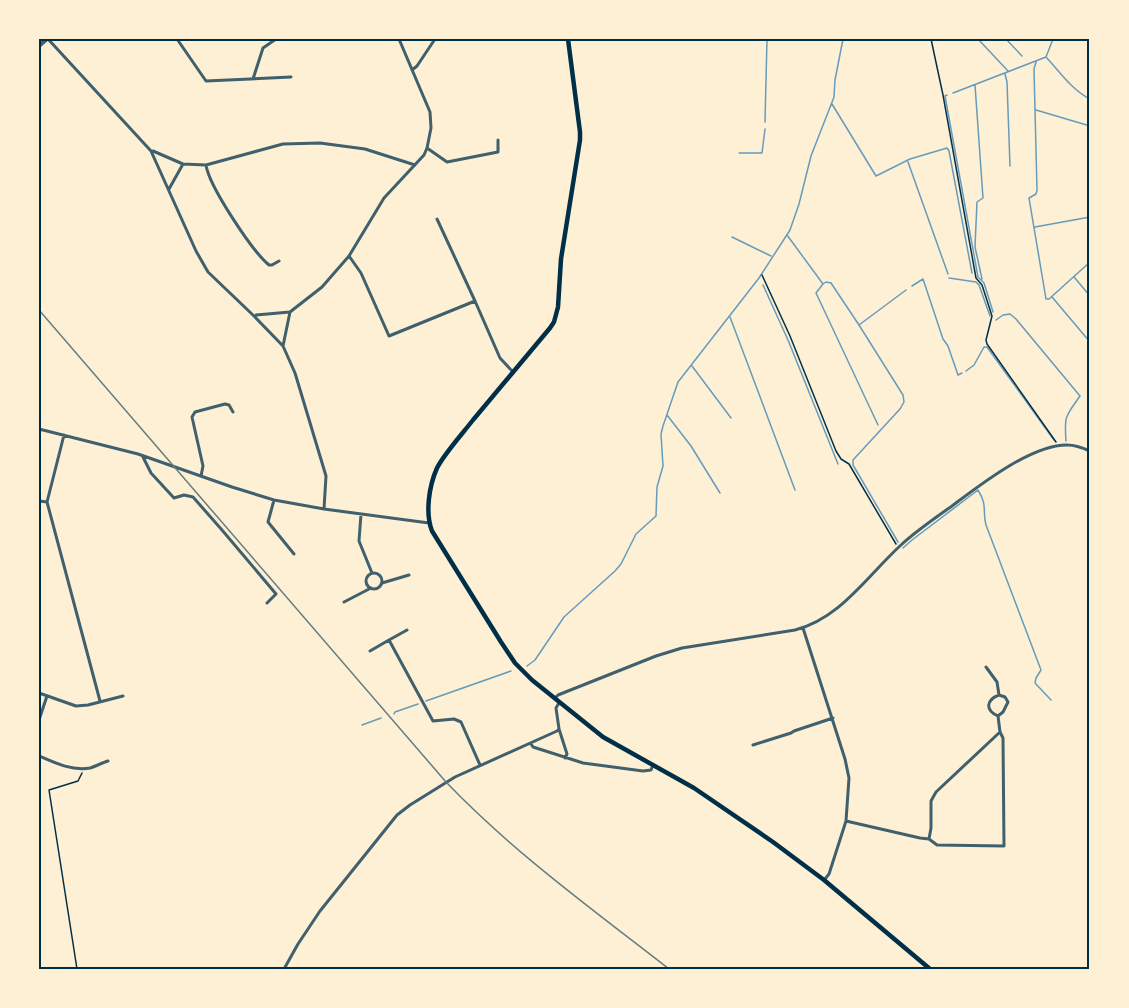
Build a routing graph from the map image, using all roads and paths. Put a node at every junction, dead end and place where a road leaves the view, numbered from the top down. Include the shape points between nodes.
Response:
1 (48, 39) edge
2 (177, 39) edge
3 (276, 39) edge
4 (399, 39) edge
5 (435, 39) edge
6 (568, 39) edge
7 (931, 39) edge
8 (39, 46) edge
9 (412, 70) junction
10 (291, 77) dead end
11 (253, 79) junction
12 (498, 140) dead end
13 (427, 148) junction
14 (151, 151) junction
15 (183, 165) junction
16 (206, 165) junction
17 (415, 165) junction
18 (169, 189) junction
19 (437, 219) dead end
20 (349, 256) junction
21 (279, 261) dead end
22 (762, 275) dead end
23 (475, 301) junction
24 (290, 312) junction
25 (254, 316) junction
26 (283, 346) junction
27 (513, 372) junction
28 (233, 412) dead end
29 (39, 429) edge
30 (64, 435) junction
31 (1058, 446) junction
32 (1090, 451) edge
33 (142, 456) junction
34 (201, 476) junction
35 (274, 500) junction
36 (39, 501) edge
37 (47, 502) junction
38 (324, 509) junction
39 (361, 514) junction
40 (429, 524) junction
41 (899, 547) junction
42 (294, 554) dead end
43 (372, 573) junction
44 (409, 575) dead end
45 (382, 583) junction
46 (371, 588) junction
47 (344, 602) dead end
48 (267, 603) dead end
49 (803, 628) junction
50 (407, 630) dead end
51 (389, 640) junction
52 (370, 651) dead end
53 (986, 667) dead end
54 (39, 693) edge
55 (999, 695) junction
56 (47, 696) junction
57 (123, 696) dead end
58 (554, 699) junction
59 (100, 701) junction
60 (559, 703) junction
61 (998, 716) junction
62 (832, 718) junction
63 (39, 720) edge
64 (559, 729) junction
65 (1000, 732) junction
66 (531, 744) junction
67 (753, 745) dead end
68 (39, 756) edge
69 (566, 758) junction
70 (108, 761) dead end
71 (480, 765) junction
72 (653, 765) junction
73 (84, 768) junction
74 (846, 821) junction
75 (929, 838) junction
76 (824, 880) junction
77 (77, 969) edge
78 (284, 969) edge
79 (930, 969) edge

1 - 8 street
1 - 14 street
2 - 11 street via 206,81
3 - 11 street via 263,48
4 - 9 street
5 - 9 street
6 - 27 main road via 580,140 561,259 557,314
7 - 31 path via 976,278 993,316 987,344
9 - 13 street via 430,112
10 - 11 street
12 - 13 street via 498,152 447,162
13 - 17 street
14 - 15 street
14 - 18 street
15 - 16 street
15 - 18 street
16 - 17 street via 284,144 320,143 365,149
16 - 21 street via 219,195 252,246 269,265
17 - 20 street via 384,198
18 - 25 street via 208,272
19 - 23 street
20 - 23 street via 361,273 389,336
20 - 24 street via 321,287
22 - 41 path via 836,451 849,464
23 - 27 street via 500,358
24 - 25 street
24 - 26 street
25 - 26 street
26 - 38 street via 326,476
27 - 40 main road via 438,466 429,503
28 - 34 street via 225,404 195,412 192,417 203,466
29 - 30 street
30 - 33 street
30 - 37 street
31 - 32 street
31 - 41 street via 999,471
33 - 34 street
33 - 48 street via 174,498 193,497 254,566 276,594
34 - 35 street
35 - 38 street
35 - 42 street via 268,522
36 - 37 street
37 - 59 street
38 - 39 street
39 - 40 street
39 - 43 street via 359,541
40 - 58 main road via 501,642 520,668
41 - 49 street via 840,607
43 - 45 street via 380,575
43 - 46 street via 366,580
44 - 45 street
45 - 46 street
46 - 47 street
49 - 58 street via 673,651
49 - 62 street
50 - 51 street
51 - 52 street
51 - 71 street via 430,719 461,722
53 - 55 street via 997,682
54 - 56 street
55 - 61 street via 1008,702
55 - 61 street via 989,705 989,710
56 - 59 street via 76,706
56 - 63 street
57 - 59 street
58 - 60 main road
60 - 64 street
60 - 72 main road via 603,737
61 - 65 street
62 - 67 street
62 - 74 street via 849,778
64 - 66 street
64 - 69 street
65 - 75 street via 936,792 931,801
65 - 75 street via 1004,846 937,845
66 - 69 street
66 - 71 street
68 - 73 street via 67,767
69 - 72 street via 643,771 651,770
70 - 73 street
71 - 78 street via 410,805 391,822 320,911
72 - 76 main road via 717,802
73 - 77 path via 78,781 49,790
74 - 75 street
74 - 76 street
76 - 79 main road

